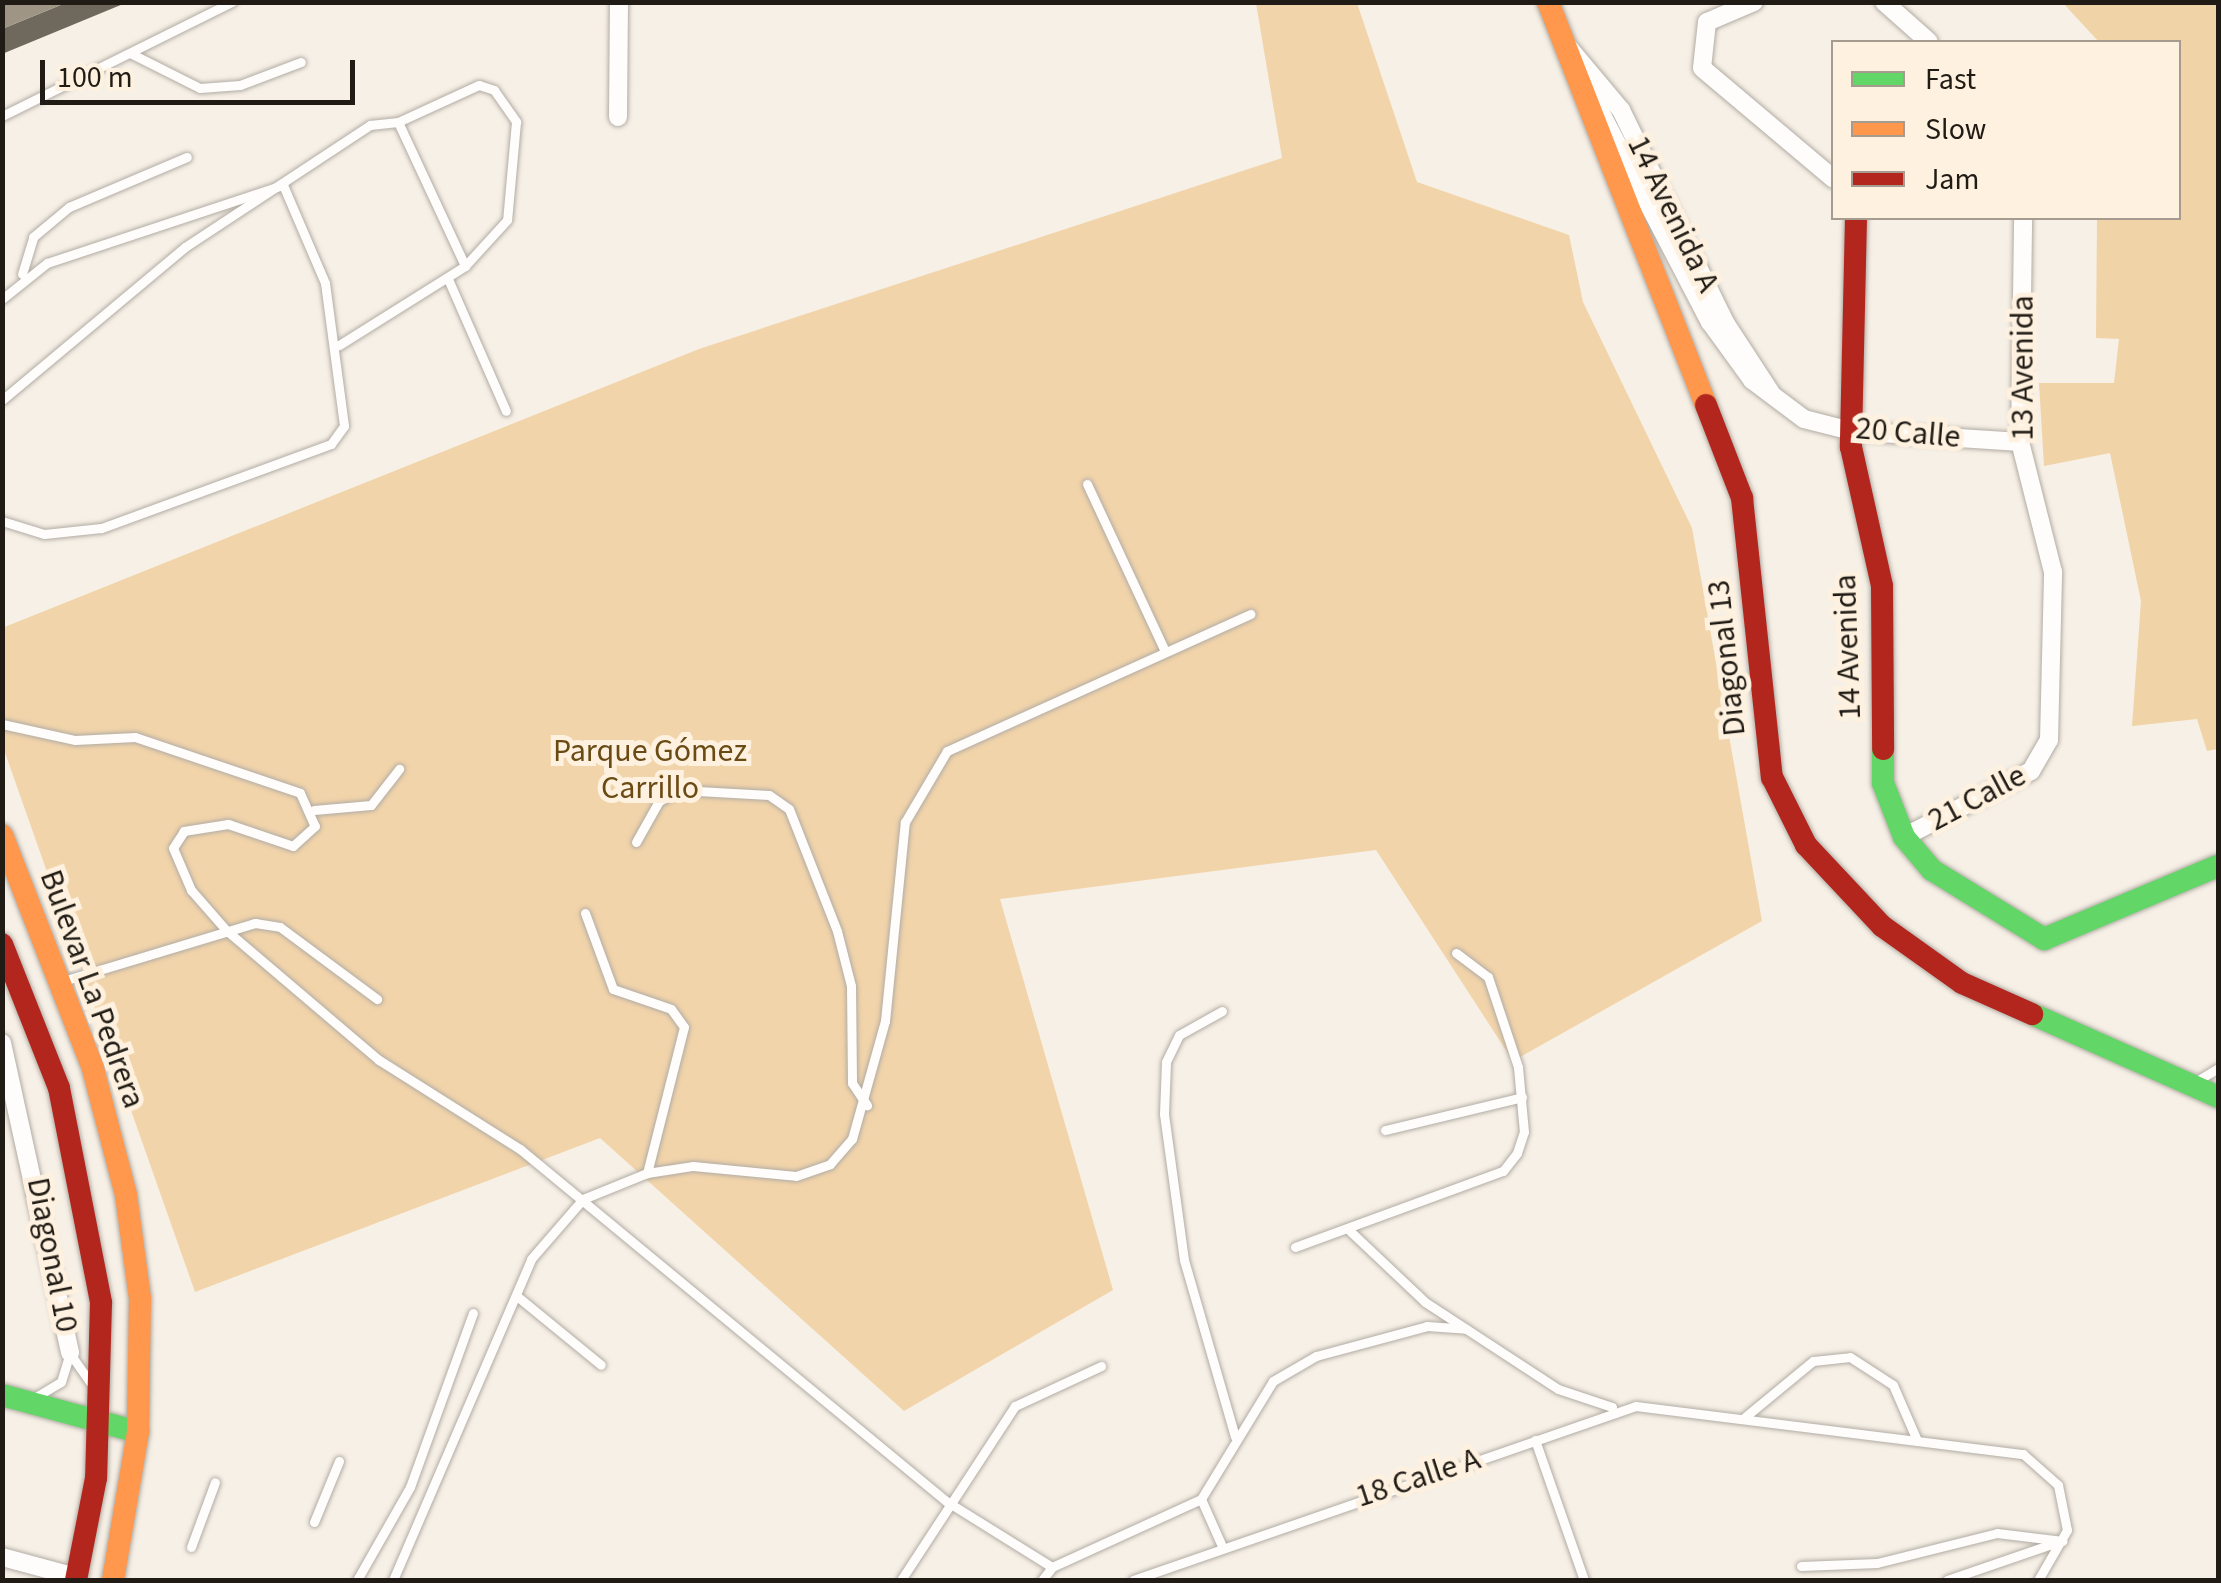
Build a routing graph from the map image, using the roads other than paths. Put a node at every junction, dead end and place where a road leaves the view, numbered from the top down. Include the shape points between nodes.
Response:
1 (232, 2) edge
2 (618, 2) edge
3 (1548, 2) edge
4 (1754, 2) edge
5 (1884, 2) edge
6 (1927, 40) edge
7 (1563, 42) junction
8 (130, 52) junction
9 (301, 62) dead end
10 (1570, 66) junction
11 (2, 116) edge
12 (618, 118) dead end
13 (398, 122) junction
14 (187, 157) dead end
15 (1831, 177) edge
16 (283, 185) junction
17 (1856, 220) edge
18 (2023, 220) edge
19 (465, 266) junction
20 (22, 274) junction
21 (448, 279) junction
22 (2, 299) edge
23 (339, 345) junction
24 (1771, 394) junction
25 (2, 400) edge
26 (506, 411) dead end
27 (1797, 414) joint
28 (1850, 430) junction
29 (2020, 442) junction
30 (1087, 484) dead end
31 (2, 522) edge
32 (1250, 614) dead end
33 (1164, 649) junction
34 (2, 724) edge
35 (2045, 754) joint
36 (399, 769) dead end
37 (314, 810) junction
38 (2, 835) edge
39 (1904, 837) junction
40 (636, 842) dead end
41 (2218, 866) edge
42 (585, 913) dead end
43 (226, 930) junction
44 (2, 944) edge
45 (1456, 953) dead end
46 (59, 983) junction
47 (377, 999) dead end
48 (1222, 1011) dead end
49 (2, 1042) edge
50 (2218, 1068) edge
51 (2196, 1082) junction
52 (1522, 1097) junction
53 (2218, 1097) edge
54 (867, 1105) junction
55 (1385, 1130) dead end
56 (647, 1173) junction
57 (583, 1199) junction
58 (1350, 1230) junction
59 (1295, 1247) dead end
60 (518, 1297) junction
61 (473, 1313) dead end
62 (1466, 1330) junction
63 (70, 1352) junction
64 (601, 1365) dead end
65 (1101, 1366) dead end
66 (101, 1387) junction
67 (12, 1398) edge
68 (1615, 1407) junction
69 (1745, 1418) junction
70 (101, 1423) junction
71 (138, 1432) junction
72 (1235, 1437) junction
73 (1916, 1438) junction
74 (1535, 1440) junction
75 (339, 1460) dead end
76 (215, 1482) dead end
77 (1201, 1499) junction
78 (946, 1501) junction
79 (314, 1522) dead end
80 (2063, 1540) junction
81 (1221, 1544) junction
82 (191, 1547) dead end
83 (2, 1556) edge
84 (1800, 1566) dead end
85 (1052, 1567) junction
86 (67, 1578) edge
87 (113, 1580) edge
88 (358, 1580) edge
89 (393, 1580) edge
90 (901, 1580) edge
91 (1042, 1580) edge
92 (1133, 1580) edge
93 (1584, 1580) edge
94 (1947, 1580) edge
95 (2038, 1580) edge

1 - 8 lane
2 - 12 street
3 - 7 street, Diagonal 13
4 - 15 street via 1707,22 1698,58 1715,85
5 - 6 street
7 - 10 street, Diagonal 13
7 - 24 street, 14 Avenida A via 1621,110 1726,324
8 - 9 lane via 200,88 240,86
8 - 11 lane
10 - 24 street, 14 Avenida A via 1613,122 1710,322
10 - 51 street, Diagonal 13 via 1742,498 1772,777 1806,845 1882,926 1962,984 2032,1022
13 - 16 lane via 370,124
13 - 19 lane
13 - 19 lane via 479,85 494,90 516,122 507,220
14 - 20 lane via 69,207 33,238
16 - 20 lane
16 - 23 lane via 325,284
16 - 25 lane via 131,286
17 - 28 street, 14 Avenida
18 - 29 street, 13 Avenida
19 - 21 lane
20 - 22 lane
21 - 23 lane
21 - 26 lane
23 - 31 lane via 344,426 332,444 208,496 69,536
24 - 27 street, 14 Avenida A
27 - 28 street, 20 Calle
28 - 29 street, 20 Calle
28 - 39 street, 14 Avenida via 1882,586 1884,783
29 - 35 street, 13 Avenida via 2053,572
30 - 33 lane
32 - 33 lane
33 - 54 lane via 986,726 947,751 922,784 905,822
34 - 37 lane via 75,740 152,741 300,792
35 - 39 street, 21 Calle via 2031,771
36 - 37 lane via 371,805
37 - 43 lane via 309,838 293,846 228,824 184,831 172,848 176,868
38 - 46 street, Bulevar La Pedrera
39 - 41 street, 14 Avenida via 1932,870 2044,940
40 - 54 lane via 659,802 680,790 769,794 789,809 851,986 852,1083
42 - 56 lane via 613,989 672,1009 684,1027
43 - 46 lane
43 - 47 lane via 280,927
43 - 57 lane via 379,1060
44 - 66 street, Bulevar La Pedrera via 59,1088 88,1199
45 - 52 lane via 1488,977
46 - 71 street, Bulevar La Pedrera via 126,1196 140,1299
48 - 72 lane via 1180,1035 1166,1062 1164,1114 1184,1260
49 - 63 street, Diagonal 10
50 - 51 lane
51 - 53 street, Diagonal 13
52 - 55 lane
52 - 58 lane via 1524,1132 1503,1170
54 - 56 lane via 830,1164 796,1176 693,1166
56 - 57 lane
57 - 60 lane via 531,1260
57 - 78 lane
58 - 59 lane
58 - 62 lane
60 - 64 lane
60 - 89 lane
61 - 88 lane via 410,1487
62 - 68 lane via 1558,1389
62 - 72 lane via 1426,1326 1316,1356 1273,1381
63 - 66 lane
63 - 67 lane via 61,1382
65 - 78 lane via 1014,1406
66 - 70 street, Bulevar La Pedrera
67 - 70 street
68 - 69 lane, 18 Calle A
68 - 74 lane, 18 Calle A
69 - 73 lane, 18 Calle A
69 - 73 lane via 1800,1368 1850,1357 1894,1385
70 - 71 street
70 - 86 street, Bulevar La Pedrera
71 - 87 street, Bulevar La Pedrera
72 - 77 lane
73 - 80 lane, 18 Calle A via 2022,1454 2058,1485
74 - 81 lane, 18 Calle A
74 - 93 lane
75 - 79 lane
76 - 82 lane
77 - 81 lane
77 - 85 lane
78 - 85 lane
78 - 90 lane
80 - 84 lane via 1997,1532 1877,1563
80 - 94 lane
80 - 95 lane
81 - 92 lane, 18 Calle A
83 - 86 street
85 - 91 lane

